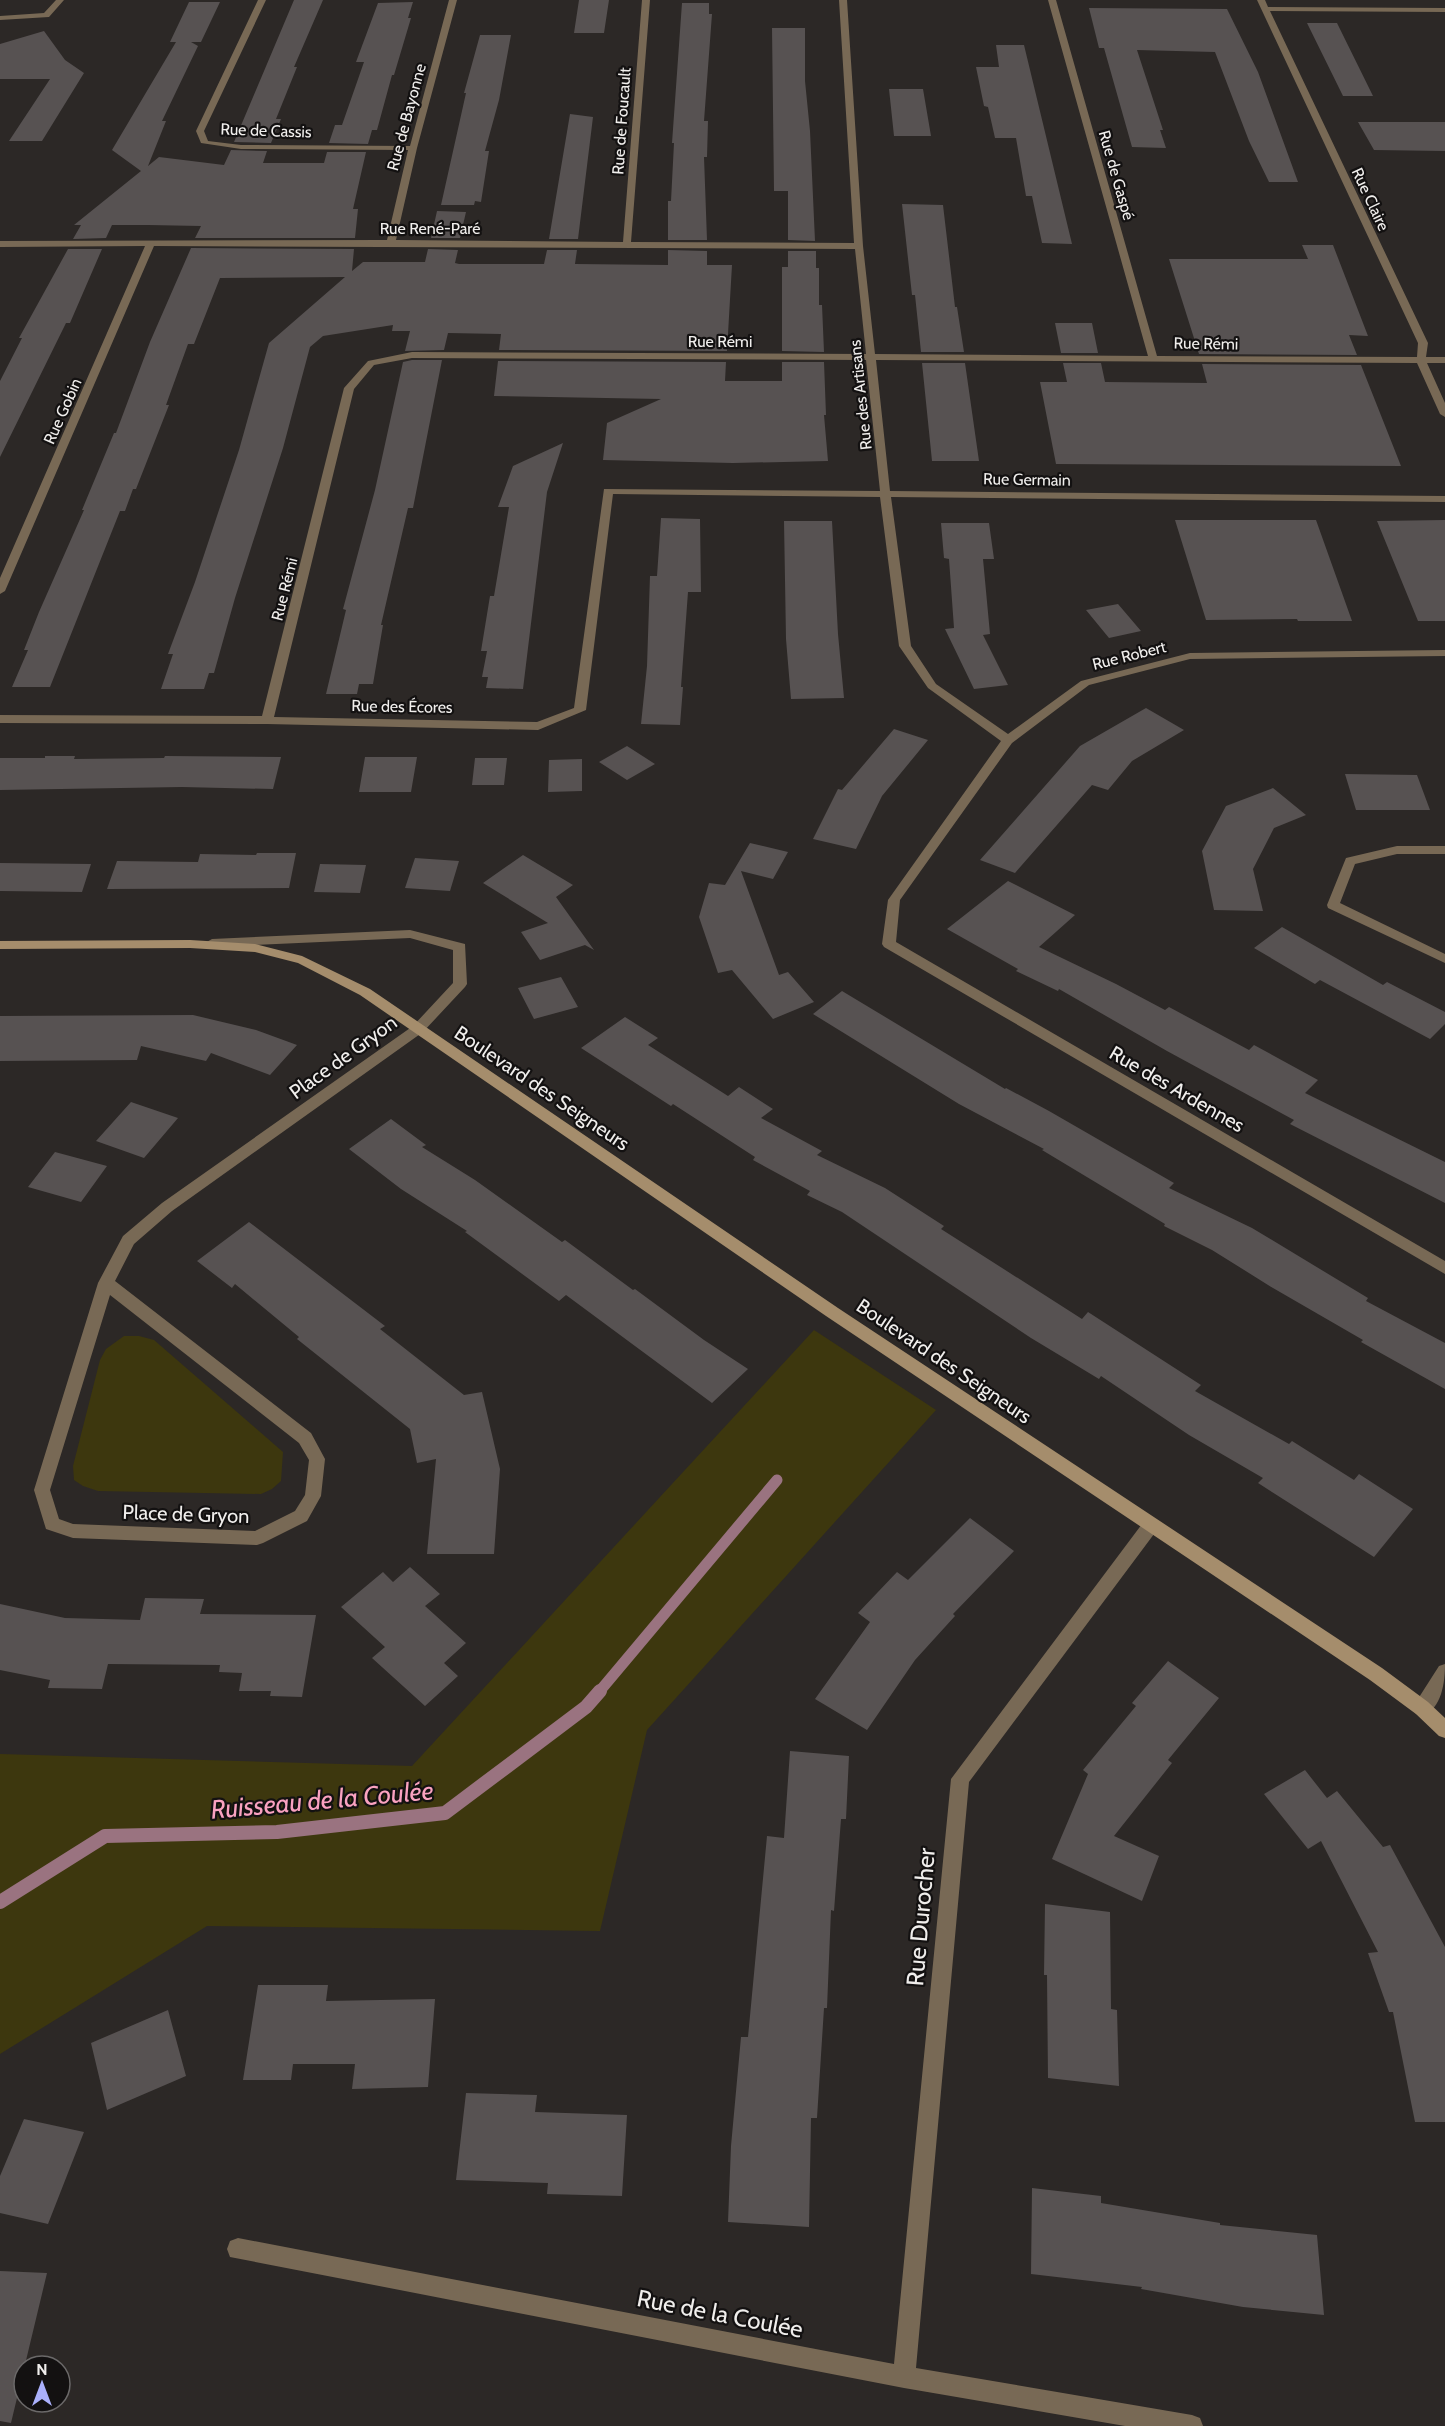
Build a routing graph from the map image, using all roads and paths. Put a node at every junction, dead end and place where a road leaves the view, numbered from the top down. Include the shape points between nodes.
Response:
1 (60, 0) edge
2 (262, 0) edge
3 (453, 0) edge
4 (646, 0) edge
5 (843, 0) edge
6 (1052, 0) edge
7 (1263, 4) edge
8 (1445, 10) edge
9 (0, 18) edge
10 (413, 148) junction
11 (151, 243) junction
12 (391, 243) junction
13 (0, 244) edge
14 (627, 244) junction
15 (860, 246) junction
16 (872, 357) junction
17 (1153, 357) junction
18 (1421, 360) junction
19 (1445, 360) edge
20 (1445, 414) edge
21 (608, 491) joint
22 (885, 492) junction
23 (1445, 499) edge
24 (0, 591) edge
25 (1445, 653) edge
26 (0, 719) edge
27 (267, 720) junction
28 (1008, 740) junction
29 (1445, 850) edge
30 (190, 944) junction
31 (890, 944) joint
32 (0, 945) edge
33 (1445, 959) edge
34 (418, 1029) junction
35 (1445, 1268) edge
36 (106, 1283) junction
37 (1151, 1525) junction
38 (1445, 1672) edge
39 (1422, 1708) junction
40 (1445, 1730) edge
41 (238, 2249) dead end
42 (904, 2377) junction
43 (1192, 2426) edge

1 - 9 street via 46,15
2 - 10 street, Rue de Cassis via 200,131 204,142 241,147
3 - 10 street, Rue de Bayonne
4 - 14 street, Rue de Foucault
5 - 15 street, Rue des Artisans
6 - 17 street, Rue de Gaspé
7 - 8 street
7 - 18 street, Rue Claire via 1423,344
10 - 12 street, Rue de Bayonne
11 - 12 street, Rue René-Paré
11 - 13 street, Rue René-Paré
11 - 24 street, Rue Gobin
12 - 14 street, Rue René-Paré
14 - 15 street, Rue René-Paré
15 - 16 street, Rue des Artisans
16 - 17 street, Rue Rémi
16 - 22 street, Rue des Artisans
16 - 27 street, Rue Rémi via 412,355 371,363 349,388
17 - 18 street, Rue Rémi
18 - 19 street, Rue Rémi
18 - 20 street, Rue Claire
21 - 22 street, Rue Germain
21 - 27 street, Rue des Écores via 580,710 538,726
22 - 23 street, Rue Germain
22 - 28 street, Rue des Artisans via 905,646 932,686
25 - 28 street, Rue Robert via 1190,656 1085,683
26 - 27 street, Rue des Écores
28 - 31 street, Rue Robert via 894,900
29 - 33 street via 1397,850 1350,861 1334,905
30 - 32 street, Boulevard des Seigneurs
30 - 34 street, Boulevard des Seigneurs via 255,948 302,960 365,992
30 - 34 street, Boulevard des Seigneurs via 410,934 460,947 460,984
31 - 35 street, Rue des Ardennes
34 - 36 street, Place de Gryon via 167,1208 128,1240
34 - 37 street, Boulevard des Seigneurs
36 - 36 street, Place de Gryon via 42,1490 52,1524 73,1531 257,1538 301,1516 313,1496 317,1459 305,1438
37 - 39 street, Boulevard des Seigneurs
37 - 42 street, Rue Durocher via 960,1779
38 - 39 street
39 - 40 street, Boulevard des Seigneurs
41 - 42 street, Rue de la Coulée
42 - 43 street, Rue de la Coulée

